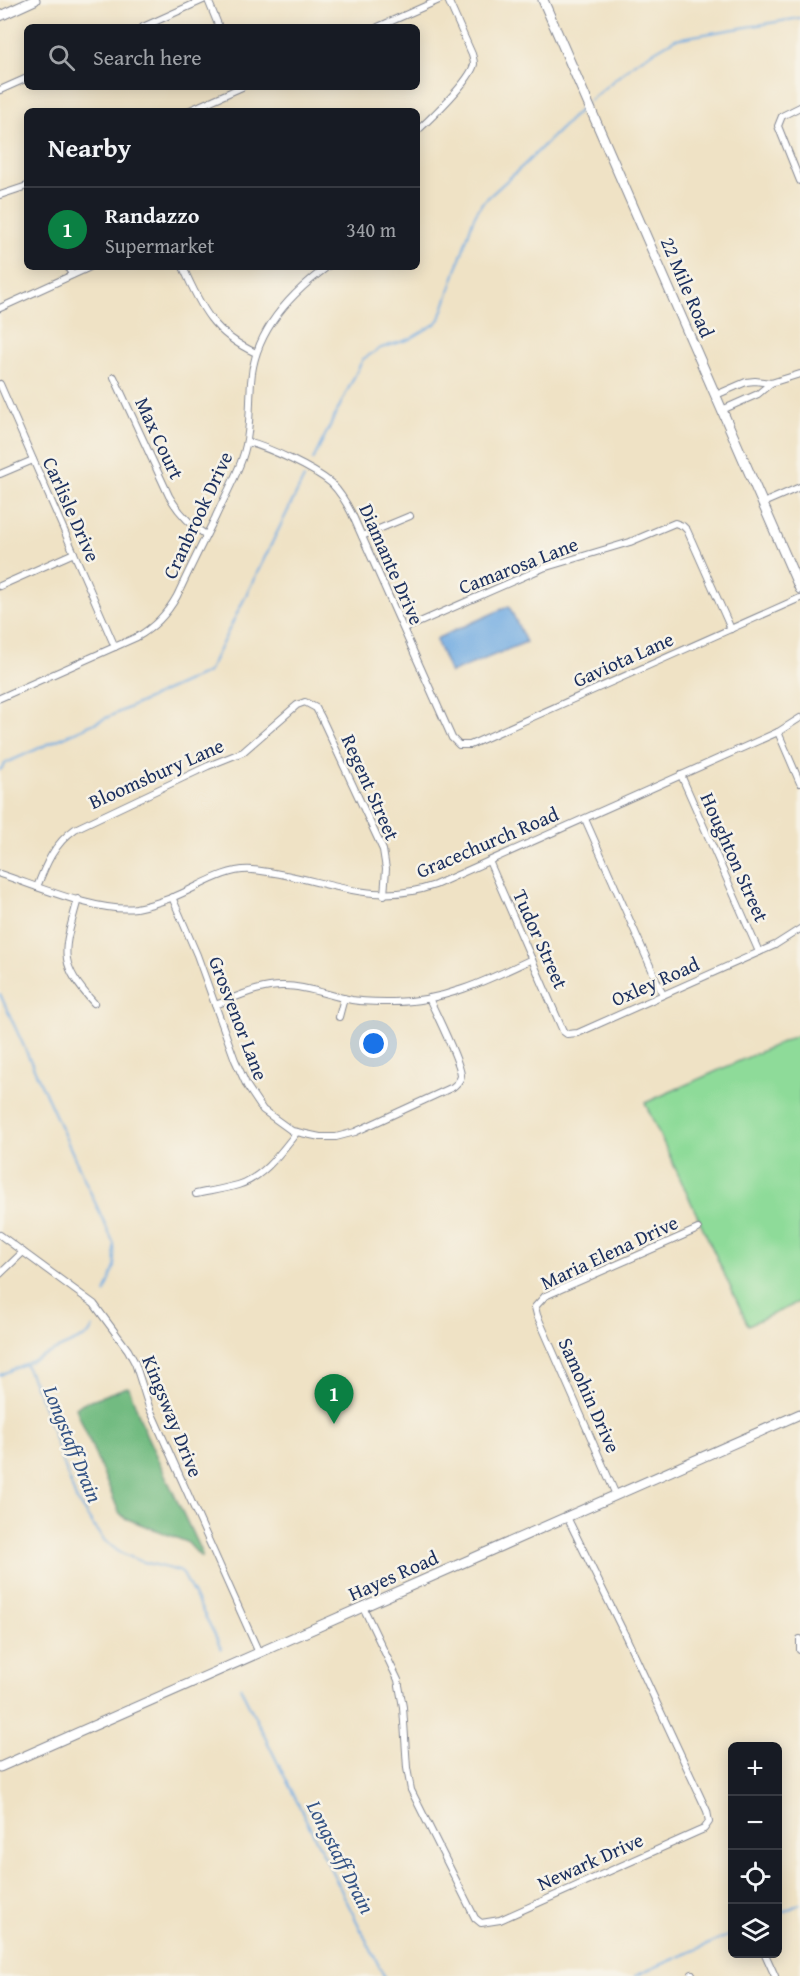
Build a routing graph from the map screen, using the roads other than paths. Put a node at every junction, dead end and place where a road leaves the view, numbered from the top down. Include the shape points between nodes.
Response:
1 (35, 0) edge
2 (204, 0) edge
3 (208, 0) edge
4 (439, 0) edge
5 (448, 0) edge
6 (543, 0) edge
7 (0, 15) edge
8 (150, 24) edge
9 (218, 24) edge
10 (385, 24) edge
11 (24, 79) edge
12 (0, 90) edge
13 (235, 90) edge
14 (800, 107) edge
15 (195, 108) edge
16 (420, 128) edge
17 (800, 181) edge
18 (24, 187) edge
19 (0, 195) edge
20 (70, 270) edge
21 (83, 270) edge
22 (184, 270) edge
23 (323, 270) edge
24 (72, 275) junction
25 (0, 308) edge
26 (256, 353) junction
27 (800, 374) edge
28 (114, 377) dead end
29 (771, 383) junction
30 (0, 384) edge
31 (716, 395) junction
32 (722, 410) junction
33 (247, 442) junction
34 (33, 460) junction
35 (0, 474) edge
36 (800, 487) edge
37 (763, 503) junction
38 (410, 516) dead end
39 (206, 535) junction
40 (362, 536) junction
41 (74, 553) junction
42 (0, 586) edge
43 (800, 589) edge
44 (800, 598) edge
45 (731, 628) junction
46 (404, 629) junction
47 (115, 647) junction
48 (0, 698) edge
49 (305, 702) joint
50 (800, 718) edge
51 (778, 732) junction
52 (459, 745) joint
53 (681, 775) junction
54 (800, 783) edge
55 (585, 819) junction
56 (489, 861) junction
57 (0, 874) edge
58 (37, 886) junction
59 (384, 895) junction
60 (172, 897) junction
61 (78, 899) junction
62 (800, 929) edge
63 (759, 952) junction
64 (532, 959) junction
65 (663, 995) junction
66 (344, 998) junction
67 (429, 998) junction
68 (94, 1003) dead end
69 (214, 1005) junction
70 (339, 1017) dead end
71 (563, 1031) joint
72 (297, 1132) junction
73 (196, 1194) dead end
74 (698, 1229) dead end
75 (0, 1235) edge
76 (23, 1252) junction
77 (0, 1274) edge
78 (535, 1307) joint
79 (800, 1414) edge
80 (616, 1496) junction
81 (567, 1517) junction
82 (363, 1607) junction
83 (800, 1639) edge
84 (800, 1650) edge
85 (259, 1653) junction
86 (0, 1767) edge
87 (767, 1958) edge
88 (775, 1976) edge

1 - 7 main road
2 - 8 street
3 - 9 street
4 - 10 street
5 - 16 street via 474,64 443,106
6 - 31 main road, 22 Mile Road
11 - 12 street
13 - 15 street
14 - 17 street via 779,120
18 - 19 street
20 - 24 street
21 - 24 street
22 - 26 street via 214,324
23 - 26 street, Cranbrook Drive via 289,298
24 - 25 street
26 - 33 street, Cranbrook Drive
27 - 29 street
28 - 39 street, Max Court via 169,496 189,522
29 - 31 street via 746,382
29 - 32 street via 758,394
30 - 34 street, Carlisle Drive
31 - 32 main road, 22 Mile Road
32 - 37 main road, 22 Mile Road
33 - 39 street, Cranbrook Drive via 234,479
33 - 40 street, Diamante Drive via 278,454 331,484 348,505
34 - 35 street
34 - 41 street, Carlisle Drive
36 - 37 street
37 - 43 main road, 22 Mile Road
38 - 40 street
39 - 47 street, Cranbrook Drive via 165,615 145,632
40 - 46 street, Diamante Drive
41 - 42 street
41 - 47 street, Carlisle Drive
44 - 45 street, Gaviota Lane
45 - 46 street, Camarosa Lane via 687,530 679,524 543,568
45 - 52 street, Gaviota Lane via 470,745
46 - 52 street, Diamante Drive via 452,738
47 - 48 street, Cranbrook Drive
49 - 58 street, Bloomsbury Lane via 243,752 75,829 52,852
49 - 59 street, Regent Street via 316,708 321,717 383,850
50 - 51 street, Gracechurch Road
51 - 53 street, Gracechurch Road
51 - 54 street
53 - 55 street, Gracechurch Road
53 - 63 street, Houghton Street
55 - 56 street, Gracechurch Road
55 - 65 street
56 - 59 street, Gracechurch Road via 427,888
56 - 64 street, Tudor Street
57 - 58 street, Gracechurch Road
58 - 61 street, Gracechurch Road
59 - 60 street, Gracechurch Road via 250,870 228,873
60 - 61 street, Gracechurch Road via 135,908 102,907
60 - 69 street, Grosvenor Lane
61 - 68 street via 65,955 71,975
62 - 63 street, Oxley Road
63 - 65 street, Oxley Road
64 - 67 street via 471,987
64 - 71 street, Tudor Street
65 - 71 street, Oxley Road via 578,1033
66 - 67 street via 394,1002
66 - 69 street via 273,986
66 - 70 street
67 - 72 street via 458,1064 459,1081 355,1132 336,1137
69 - 72 street, Grosvenor Lane via 251,1094 267,1114
72 - 73 street via 272,1163 258,1173 240,1184
74 - 78 street, Maria Elena Drive via 545,1296
75 - 76 street, Kingsway Drive
76 - 77 street
76 - 85 street, Kingsway Drive via 94,1304 128,1350 149,1407
78 - 80 street, Samohin Drive
79 - 80 main road, Hayes Road
80 - 81 main road, Hayes Road
81 - 82 main road, Hayes Road
81 - 82 street, Newark Drive via 709,1822 704,1829 500,1920 481,1923 474,1918 411,1790 398,1680
82 - 85 main road, Hayes Road
83 - 84 street
85 - 86 main road, Hayes Road
87 - 88 street

